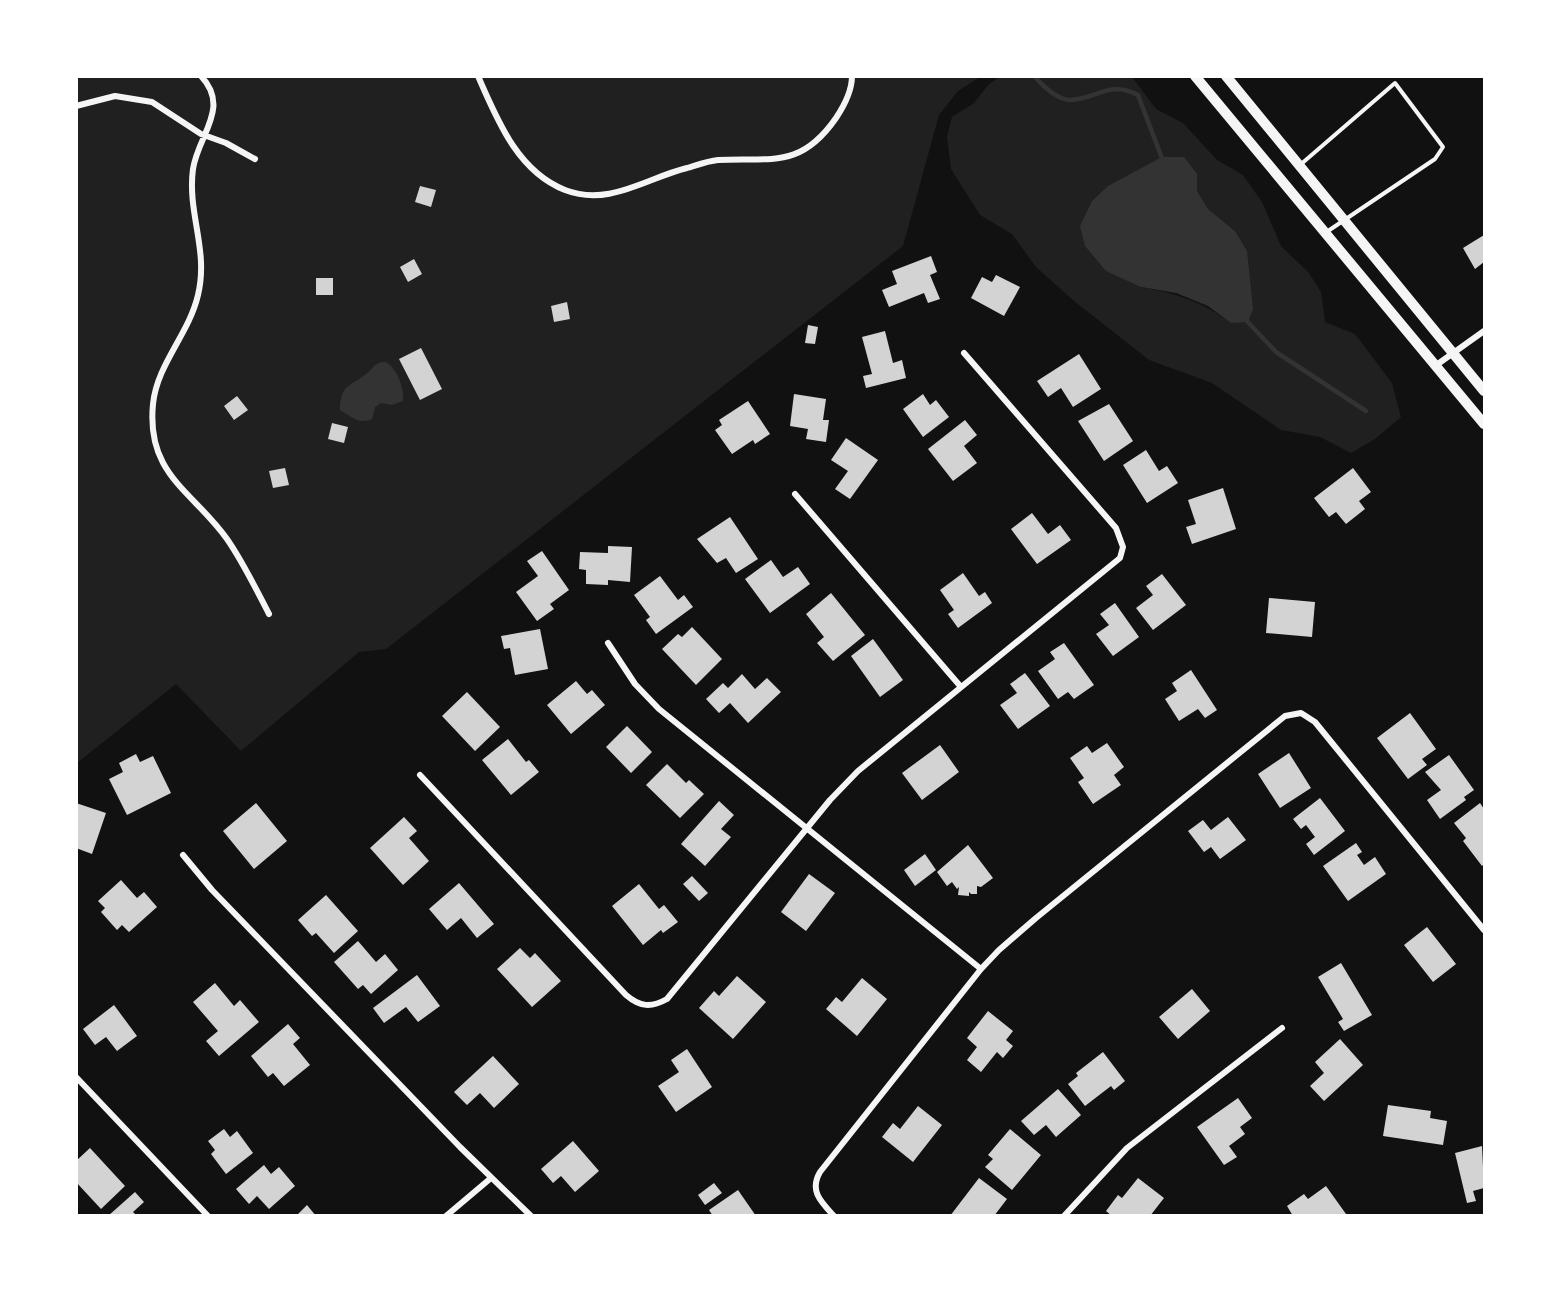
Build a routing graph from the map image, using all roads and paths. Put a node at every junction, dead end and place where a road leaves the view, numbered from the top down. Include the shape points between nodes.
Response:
1 (201, 76) edge
2 (478, 76) edge
3 (852, 76) edge
4 (1195, 76) edge
5 (1226, 76) edge
6 (76, 105) edge
7 (205, 136) junction
8 (255, 159) dead end
9 (1300, 165) junction
10 (1345, 219) junction
11 (1324, 233) junction
12 (1485, 331) edge
13 (1453, 352) junction
14 (964, 353) dead end
15 (1435, 366) junction
16 (1485, 391) edge
17 (1485, 424) edge
18 (795, 494) dead end
19 (269, 614) dead end
20 (608, 643) dead end
21 (962, 687) junction
22 (420, 775) dead end
23 (807, 829) junction
24 (183, 855) dead end
25 (1485, 930) edge
26 (981, 969) junction
27 (1282, 1028) dead end
28 (76, 1077) edge
29 (490, 1178) junction
30 (208, 1215) edge
31 (446, 1215) edge
32 (531, 1215) edge
33 (834, 1215) edge
34 (1064, 1215) edge

1 - 7 street via 215,106
2 - 3 street via 500,128 527,163 562,189 607,195 717,160 771,161 792,155 811,145 830,127 844,107
4 - 11 main road
5 - 9 main road
6 - 7 street via 115,96 134,97 152,102
7 - 8 street
7 - 19 street via 195,159 191,185 202,256 200,286 189,320 156,387 154,436 171,479 228,540
9 - 10 main road
9 - 10 lane via 1395,83 1443,147 1441,153
10 - 11 lane
10 - 13 main road
11 - 15 main road
12 - 13 street
13 - 15 street
13 - 16 main road
14 - 21 street via 1116,528 1123,547 1114,565
15 - 17 main road
18 - 21 street
20 - 23 street via 635,684 659,709
21 - 23 street via 858,771
22 - 23 street via 640,1005 658,1004 674,993
23 - 26 street
24 - 29 street via 212,890
25 - 26 street via 1315,722 1301,713 1285,716 1036,918
26 - 33 street via 820,1172 814,1187
27 - 34 street via 1136,1141
28 - 30 street
29 - 31 street
29 - 32 street

